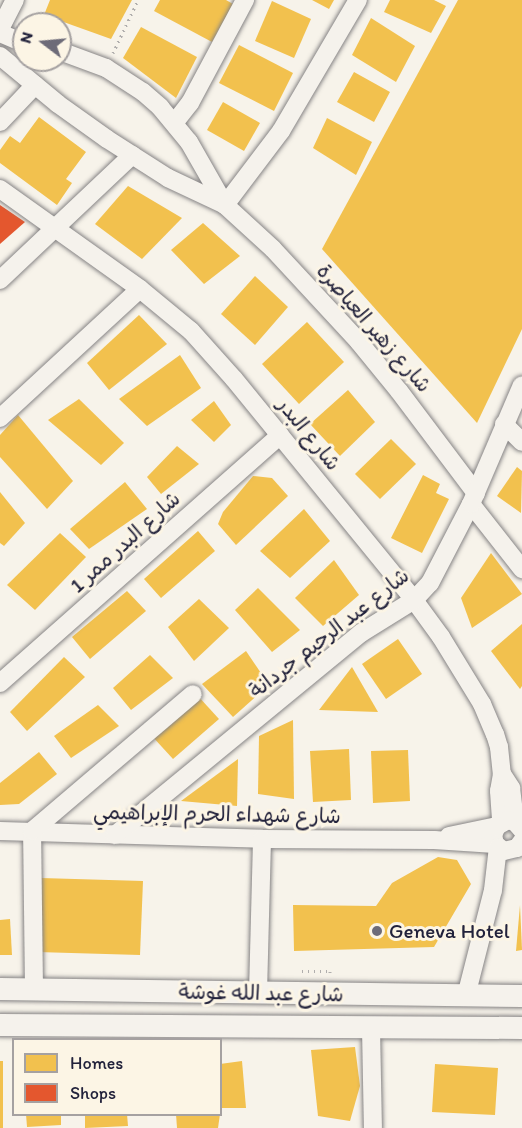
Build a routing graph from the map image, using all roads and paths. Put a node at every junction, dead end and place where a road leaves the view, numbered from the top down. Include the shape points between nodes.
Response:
1 (15, 0) edge
2 (138, 0) edge
3 (245, 0) edge
4 (358, 0) edge
5 (0, 29) edge
6 (72, 55) edge
7 (0, 56) edge
8 (106, 68) junction
9 (35, 85) junction
10 (0, 122) edge
11 (175, 122) junction
12 (132, 155) junction
13 (0, 189) edge
14 (225, 205) junction
15 (54, 229) junction
16 (0, 280) edge
17 (140, 289) junction
18 (522, 385) edge
19 (0, 418) edge
20 (504, 424) junction
21 (280, 435) junction
22 (522, 442) edge
23 (473, 498) junction
24 (522, 569) edge
25 (414, 600) junction
26 (0, 683) edge
27 (193, 693) dead end
28 (0, 831) edge
29 (32, 831) junction
30 (115, 835) junction
31 (512, 836) edge
32 (262, 839) junction
33 (302, 971) dead end
34 (330, 971) dead end
35 (0, 989) edge
36 (34, 989) junction
37 (258, 993) junction
38 (466, 996) junction
39 (522, 996) edge
40 (0, 1025) edge
41 (371, 1028) junction
42 (522, 1028) edge
43 (374, 1128) edge

1 - 5 street
2 - 8 path
3 - 11 street via 190,103
4 - 14 street via 281,131
6 - 8 street, شارع زهير العياصرة
7 - 9 street, شارع زهير العياصرة
8 - 11 street, شارع زهير العياصرة via 143,92
9 - 10 street
9 - 12 street, شارع زهير العياصرة
11 - 14 street, شارع زهير العياصرة
12 - 14 street, شارع زهير العياصرة via 168,178
12 - 15 street
13 - 15 street, شارع البدر
14 - 23 street, شارع زهير العياصرة via 273,249 359,342 406,399
15 - 16 street
15 - 17 street, شارع البدر
17 - 19 street
17 - 21 street, شارع البدر via 212,353
18 - 20 street, شارع عبد الرحيم جردانة
20 - 22 street
20 - 23 street, شارع عبد الرحيم جردانة
21 - 25 street, شارع البدر
21 - 26 street, شارع البدر ممر 1
23 - 24 street, شارع زهير العياصرة
23 - 25 street, شارع عبد الرحيم جردانة via 430,583
25 - 30 street, شارع عبد الرحيم جردانة via 361,633
25 - 31 street, شارع البدر via 482,705 499,747 502,774 511,788
27 - 29 street
28 - 29 street, شارع شهداء الحرم الإبراهيمي
29 - 30 street, شارع شهداء الحرم الإبراهيمي
29 - 36 street
30 - 32 street, شارع شهداء الحرم الإبراهيمي
31 - 32 street, شارع شهداء الحرم الإبراهيمي via 434,840
31 - 38 street, شارع البدر via 493,890
32 - 37 street
33 - 34 path
35 - 36 main road, شارع عبد الله غوشة
36 - 37 main road, شارع عبد الله غوشة
37 - 38 main road, شارع عبد الله غوشة
38 - 39 main road, شارع عبد الله غوشة
40 - 41 main road, شارع عبد الله غوشة
41 - 42 main road, شارع عبد الله غوشة
41 - 43 street

